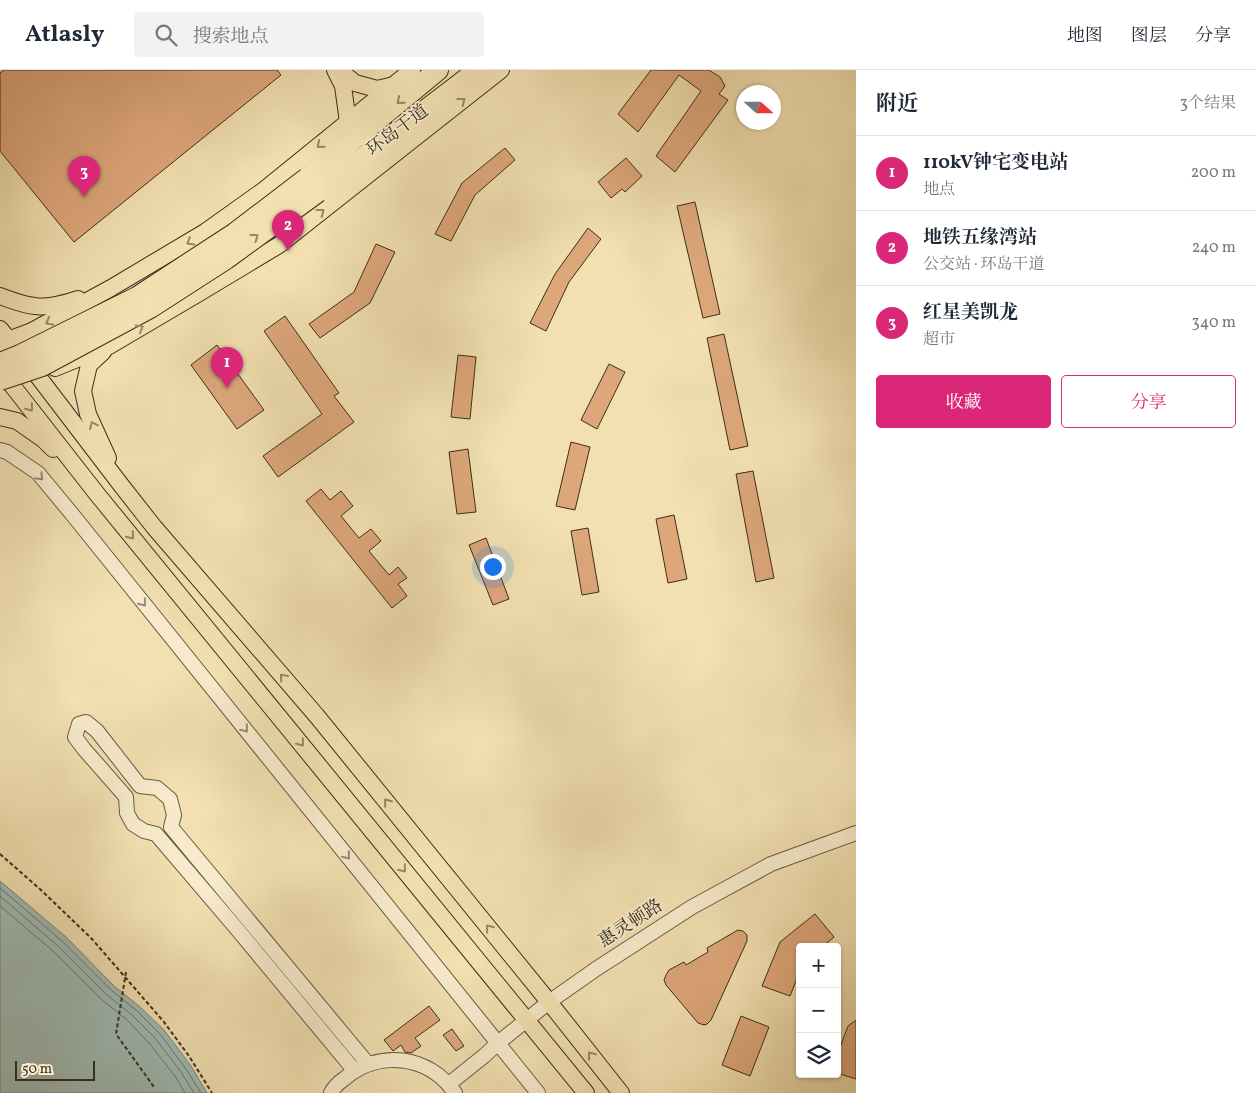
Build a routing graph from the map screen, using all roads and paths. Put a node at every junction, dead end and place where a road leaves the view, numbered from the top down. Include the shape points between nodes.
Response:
1 (335, 70) edge
2 (339, 70) edge
3 (412, 70) edge
4 (438, 70) edge
5 (478, 70) edge
6 (501, 70) edge
7 (394, 85) junction
8 (348, 122) junction
9 (313, 185) junction
10 (111, 288) junction
11 (0, 296) edge
12 (3, 337) edge
13 (109, 346) junction
14 (0, 363) edge
15 (0, 370) edge
16 (37, 375) junction
17 (4, 385) edge
18 (0, 417) edge
19 (0, 450) edge
20 (121, 485) junction
21 (97, 494) junction
22 (856, 833) edge
23 (0, 854) edge
24 (126, 972) dead end
25 (125, 977) junction
26 (549, 1002) junction
27 (527, 1020) junction
28 (498, 1043) junction
29 (368, 1064) junction
30 (354, 1070) junction
31 (154, 1087) dead end
32 (452, 1089) edge
33 (212, 1093) edge
34 (330, 1093) edge
35 (538, 1093) edge
36 (586, 1093) edge
37 (621, 1093) edge

1 - 8 main road via 343,86
2 - 7 main road via 355,83 377,89
3 - 7 main road
4 -> 9 highway, 环岛干道
5 - 9 highway, 环岛干道
13 -> 6 main road via 279,245
7 - 8 main road
8 -> 10 main road via 264,190 205,232
9 - 14 highway, bridge via 137,297
17 -> 9 highway, bridge via 150,308 226,259
10 - 11 main road via 65,303 37,307
10 -> 12 main road via 32,332
12 - 16 main road
13 - 16 main road
20 -> 13 main road via 88,414 83,391 90,365
15 - 17 main road
16 - 17 main road
16 - 20 main road
17 -> 21 main road
18 - 21 main road via 17,421 44,440
19 -> 28 street via 38,473
26 -> 20 main road via 316,715
21 -> 27 main road
22 - 26 street, 惠灵顿路 via 771,864 692,907
23 - 25 path via 92,939
24 - 25 path
25 - 31 path via 116,1034
25 - 33 path via 190,1056
26 - 27 street, 惠灵顿路
37 -> 26 main road
27 - 28 street, 惠灵顿路
27 - 36 main road
28 - 32 street, 惠灵顿路
28 - 35 street
29 - 30 street
29 - 30 street via 171,827 174,815 170,799 156,788 140,786 97,731 86,722 79,724 75,737 126,797 127,813 134,824 156,834
29 - 32 street via 390,1060 412,1062 432,1070
30 - 34 street

